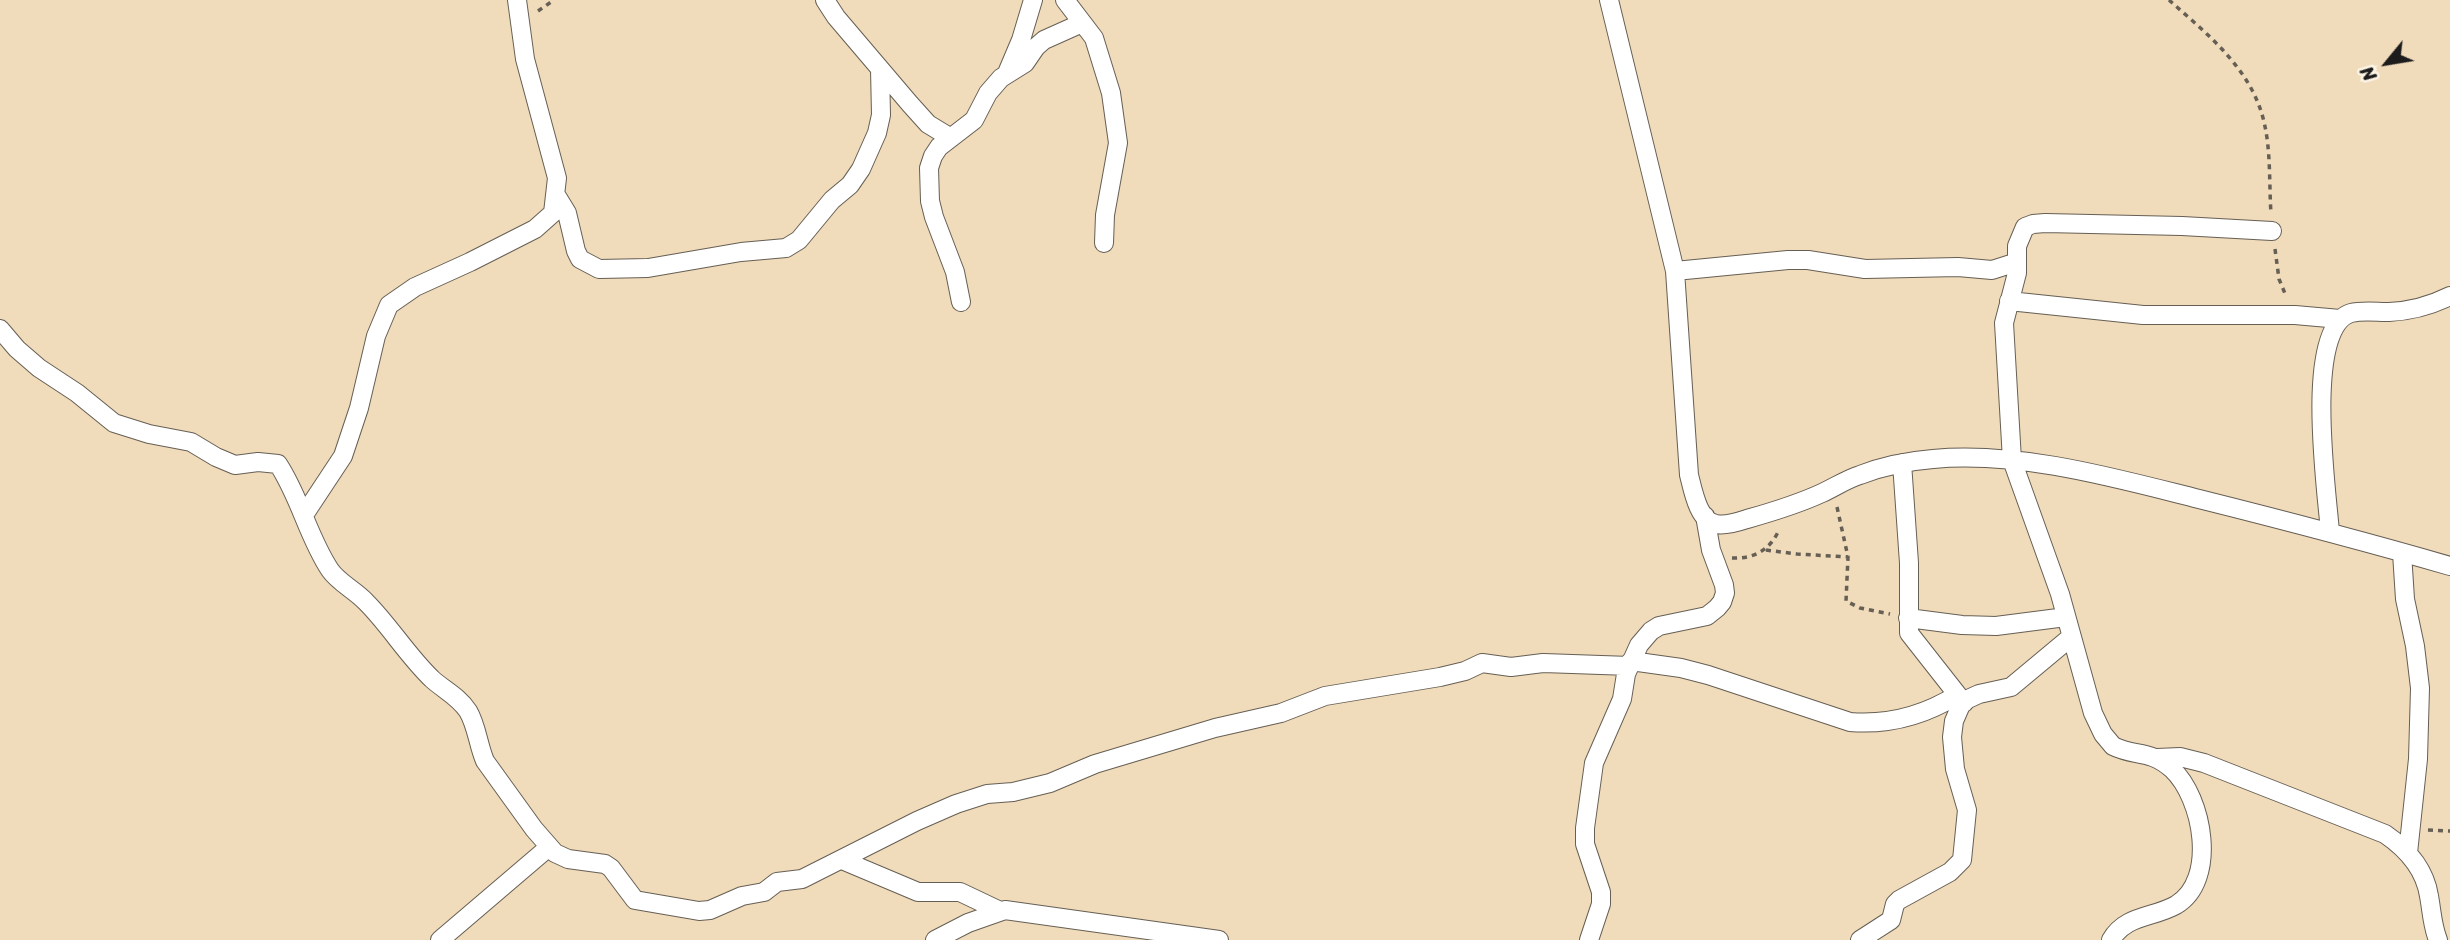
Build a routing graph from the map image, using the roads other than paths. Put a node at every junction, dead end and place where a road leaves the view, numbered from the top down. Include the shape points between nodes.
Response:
1 (517, 0) edge
2 (825, 0) edge
3 (1033, 0) edge
4 (1065, 0) edge
5 (1609, 0) edge
6 (1082, 23) junction
7 (880, 69) junction
8 (1007, 73) junction
9 (950, 138) junction
10 (556, 195) junction
11 (2272, 231) road end
12 (1104, 243) dead end
13 (2017, 262) junction
14 (1992, 270) junction
15 (1675, 271) junction
16 (2450, 296) edge
17 (2010, 297) junction
18 (961, 302) dead end
19 (2340, 319) junction
20 (0, 329) edge
21 (2012, 460) junction
22 (1902, 463) junction
23 (304, 515) junction
24 (1705, 516) junction
25 (2330, 532) junction
26 (2402, 553) junction
27 (2450, 566) edge
28 (2066, 617) junction
29 (1908, 618) junction
30 (2071, 637) junction
31 (1630, 664) junction
32 (1961, 699) junction
33 (2157, 758) junction
34 (549, 847) junction
35 (2408, 853) junction
36 (842, 860) junction
37 (1000, 911) junction
38 (440, 940) edge
39 (935, 940) edge
40 (1219, 940) edge
41 (1589, 940) edge
42 (1860, 940) edge
43 (2111, 940) edge
44 (2438, 940) edge

1 - 10 street via 525,59 557,178
2 - 7 street
3 - 8 street
4 - 6 street
5 - 15 street
6 - 8 street via 1044,40 1025,63
6 - 12 street via 1094,38 1107,77 1118,143
7 - 9 street via 928,124
7 - 10 street via 881,115 861,169 799,240 786,248 648,268 599,269 580,259 567,213
8 - 9 street via 993,86 974,120
9 - 18 street via 933,156 928,187
10 - 23 street via 552,213 535,229 415,287 389,305 343,456
11 - 13 street via 2033,224 2020,238
13 - 14 street
13 - 17 street
14 - 15 street via 1866,269 1788,260
14 - 17 street
15 - 24 street via 1689,475
16 - 19 street via 2431,305 2358,312
17 - 19 street via 2143,315
17 - 21 street via 2004,323
19 - 25 street via 2329,340 2320,390
20 - 23 street via 39,368 114,423 191,442 235,465 278,464
21 - 22 street via 1934,458
21 - 25 street via 2159,489
21 - 28 street
22 - 24 street via 1738,522 1716,525
22 - 29 street
23 - 34 street via 331,572 365,601 410,657 464,706 485,761
24 - 31 street via 1725,593 1707,616 1651,631
25 - 26 street
26 - 27 street
26 - 35 street via 2420,688
28 - 29 street via 1996,626
28 - 30 street
29 - 32 street via 1913,641
30 - 32 street via 2011,687
30 - 33 street via 2103,734 2118,749
31 - 32 street via 1708,675 1850,722 1913,715
31 - 36 street via 1511,667 1482,663 1440,677 1325,696 1281,713 1095,764 1050,783 956,804
31 - 41 street via 1622,699 1594,763 1585,828 1601,904
32 - 42 street via 1952,737 1955,769 1967,810 1962,860 1950,872 1899,900 1891,920
33 - 35 street via 2204,763 2385,834
33 - 43 street via 2186,785 2200,822 2197,878 2175,905 2118,928
34 - 36 street via 568,859 605,864 635,900 699,911 764,892 777,882 802,879
34 - 38 street
35 - 44 street via 2426,883
36 - 37 street via 918,892 960,892
37 - 39 street
37 - 40 street

